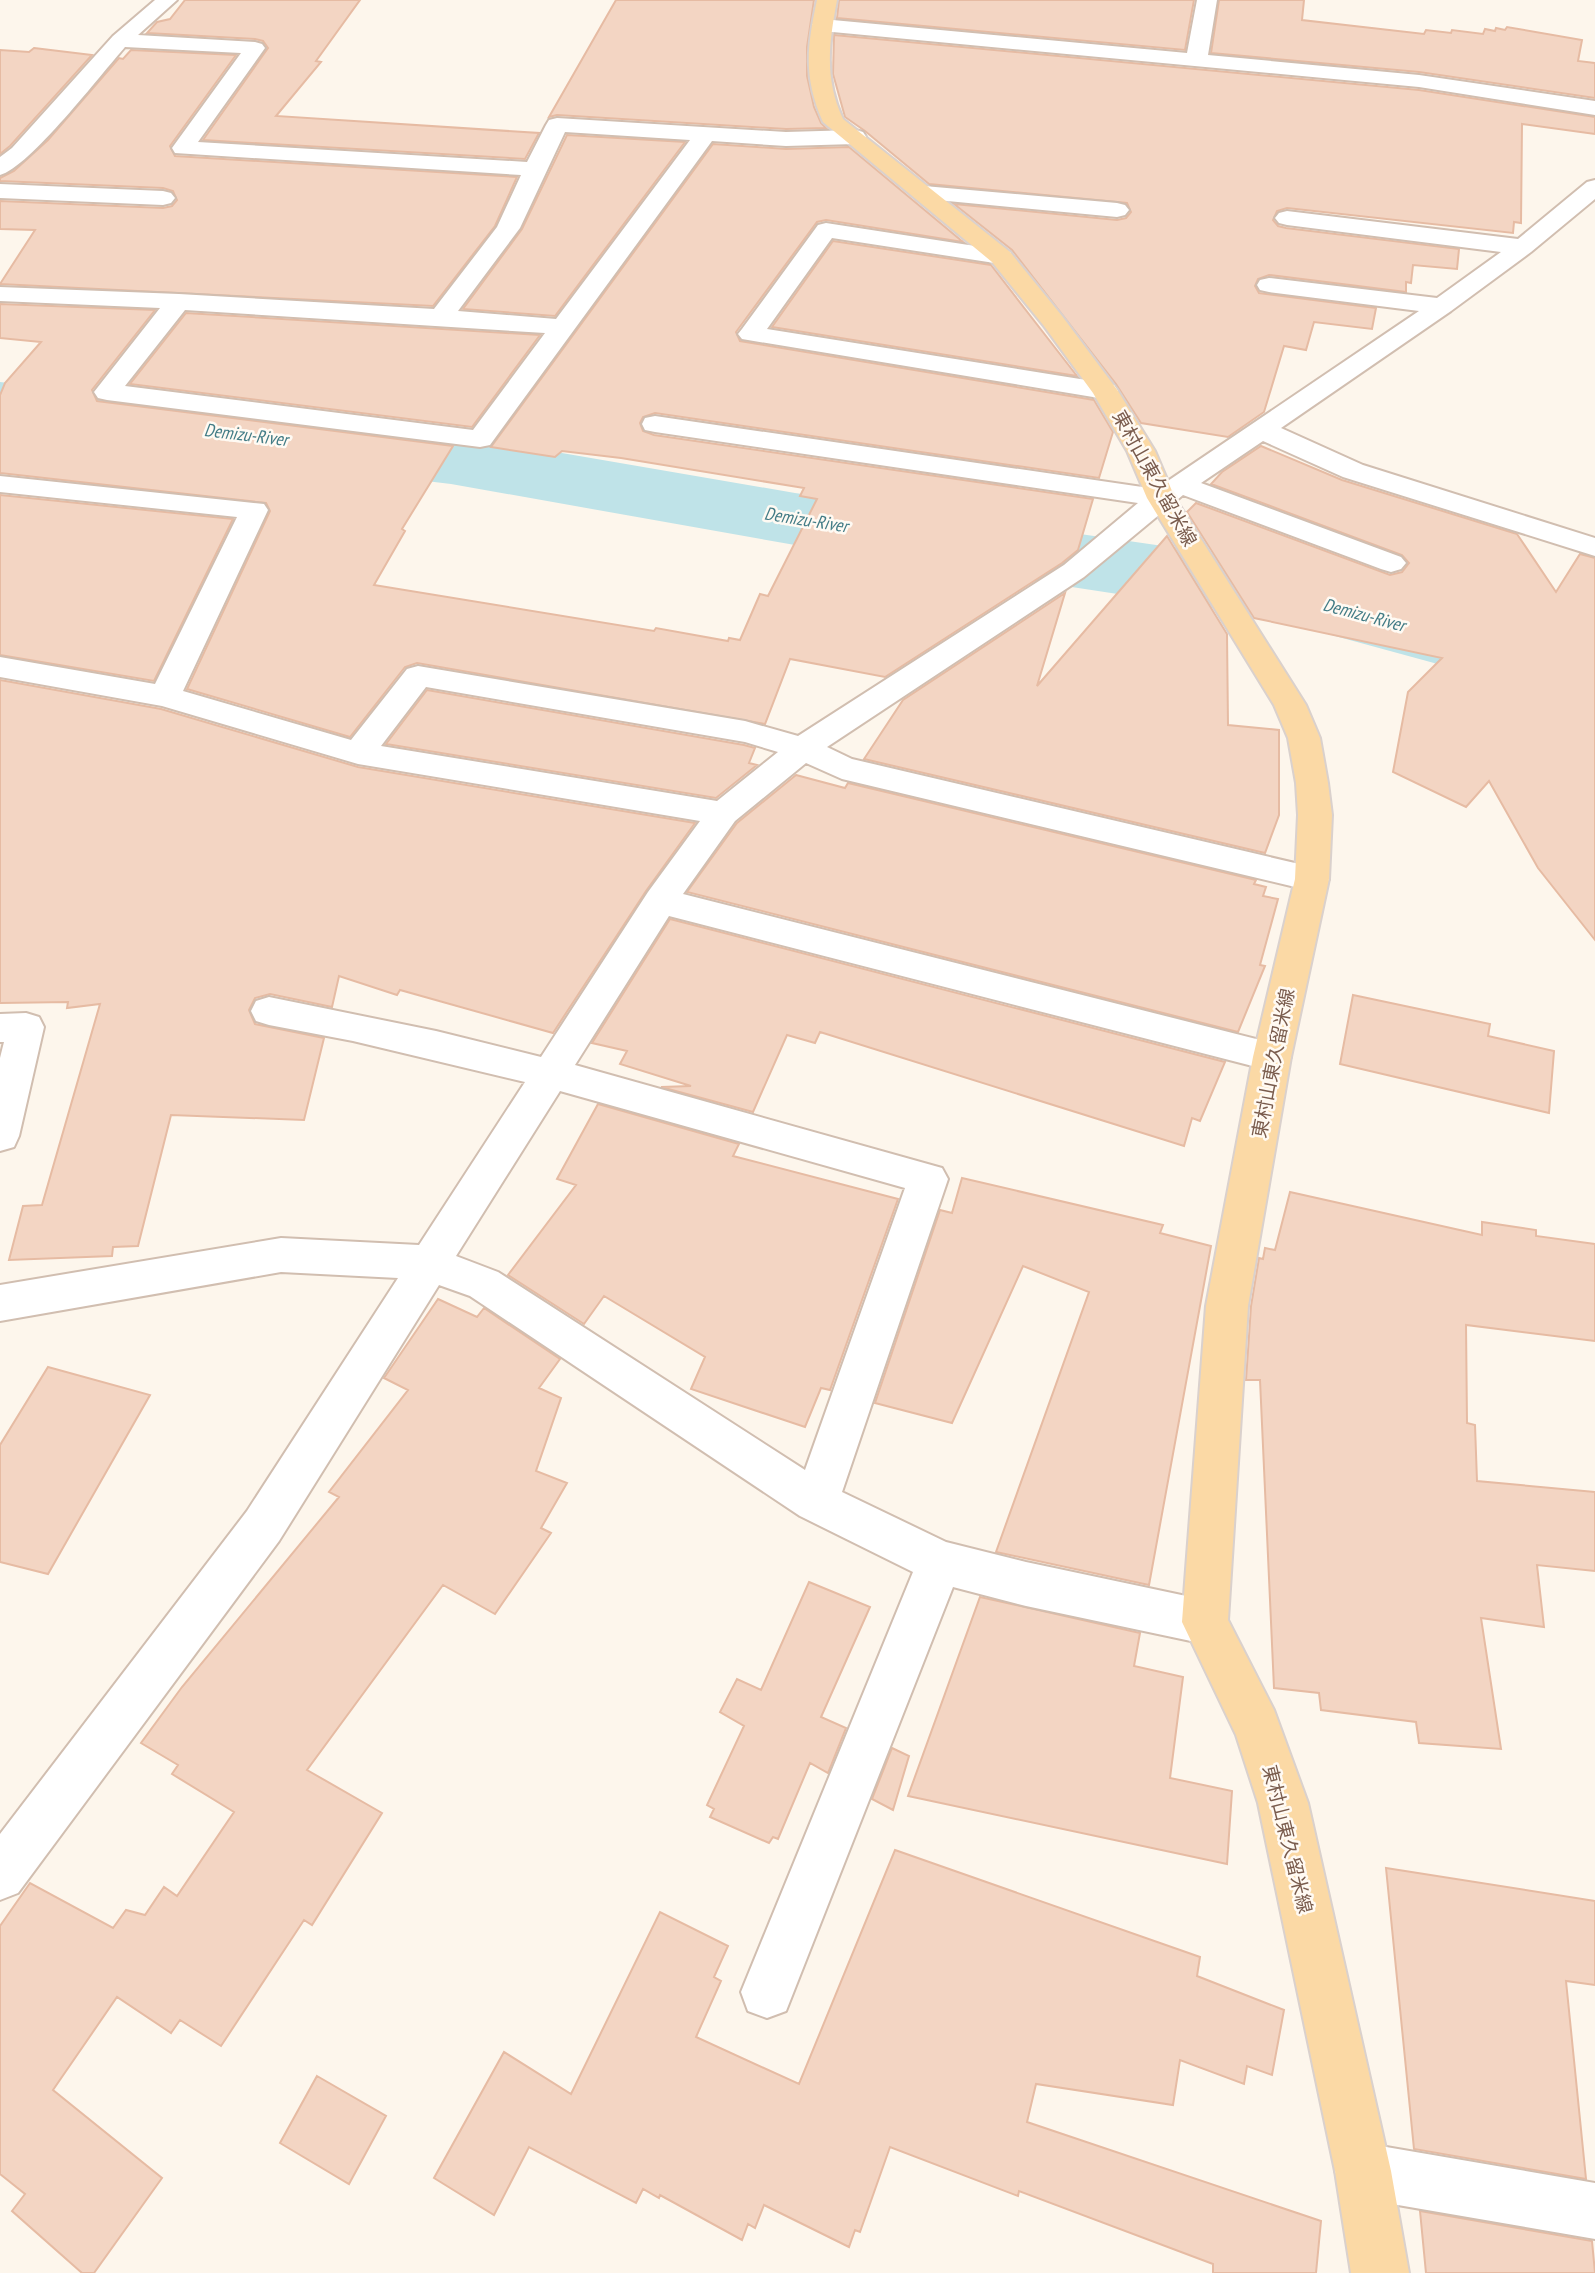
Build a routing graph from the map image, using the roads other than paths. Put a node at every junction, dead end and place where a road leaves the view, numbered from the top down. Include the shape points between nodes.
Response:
1 (167, 0) edge
2 (827, 0) edge
3 (1207, 0) edge
4 (822, 25) junction
5 (120, 40) junction
6 (1197, 58) junction
7 (1595, 108) edge
8 (705, 135) junction
9 (855, 137) junction
10 (0, 168) edge
11 (535, 169) junction
12 (1595, 187) edge
13 (0, 191) edge
14 (924, 193) junction
15 (163, 198) dead end
16 (1117, 210) dead end
17 (1287, 218) dead end
18 (1523, 247) junction
19 (1001, 257) junction
20 (1269, 285) dead end
21 (0, 294) edge
22 (179, 301) junction
23 (1442, 306) junction
24 (442, 316) junction
25 (562, 327) junction
26 (1105, 391) junction
27 (655, 424) dead end
28 (1262, 430) junction
29 (0, 484) edge
30 (1171, 491) junction
31 (1595, 547) edge
32 (1391, 563) dead end
33 (0, 667) edge
34 (165, 696) junction
35 (803, 748) junction
36 (358, 753) junction
37 (723, 813) junction
38 (1312, 878) junction
39 (660, 901) junction
40 (269, 1011) dead end
41 (0, 1028) edge
42 (1272, 1057) junction
43 (551, 1072) junction
44 (0, 1136) edge
45 (428, 1263) junction
46 (0, 1303) edge
47 (816, 1502) junction
48 (940, 1562) junction
49 (1205, 1622) junction
50 (0, 1875) edge
51 (767, 1992) dead end
52 (1363, 2171) junction
53 (1595, 2211) edge
54 (1380, 2273) edge

1 - 5 street
2 - 4 main road, 東村山東久留米線
3 - 6 street
4 - 6 street
4 - 9 main road, 東村山東久留米線 via 816,78 822,99 834,122
5 - 10 street via 20,153
5 - 11 street via 259,42 183,148
6 - 7 street via 1419,81
8 - 9 street
8 - 11 street via 557,125
8 - 25 street
9 - 14 main road, 東村山東久留米線
11 - 24 street via 508,228
12 - 18 street
13 - 15 street
14 - 16 street
14 - 19 main road, 東村山東久留米線
17 - 18 street
18 - 23 street
19 - 26 main road, 東村山東久留米線
19 - 26 street via 826,230 751,334
20 - 23 street
21 - 22 street
22 - 24 street
22 - 25 street via 107,392 480,439
23 - 28 street
24 - 25 street
26 - 30 main road, 東村山東久留米線
27 - 30 street
28 - 30 street
28 - 31 street via 1353,471
29 - 34 street via 254,510
30 - 32 street
30 - 35 street via 1085,562
30 - 38 main road, 東村山東久留米線 via 1207,569 1290,705 1304,738 1315,815
33 - 34 street
34 - 36 street
35 - 36 street via 745,732 418,676
35 - 37 street
35 - 38 street via 842,768
36 - 37 street
37 - 39 street
38 - 42 main road, 東村山東久留米線
39 - 42 street
39 - 43 street
40 - 43 street via 369,1029
41 - 44 street via 26,1027
42 - 49 main road, 東村山東久留米線 via 1227,1306
43 - 45 street
43 - 47 street via 928,1179
45 - 46 street via 281,1255
45 - 47 street via 484,1284
45 - 50 street via 263,1526
47 - 48 street
48 - 49 street
48 - 51 street
49 - 52 main road, 東村山東久留米線 via 1257,1727 1283,1803
52 - 53 street
52 - 54 main road, 東村山東久留米線

